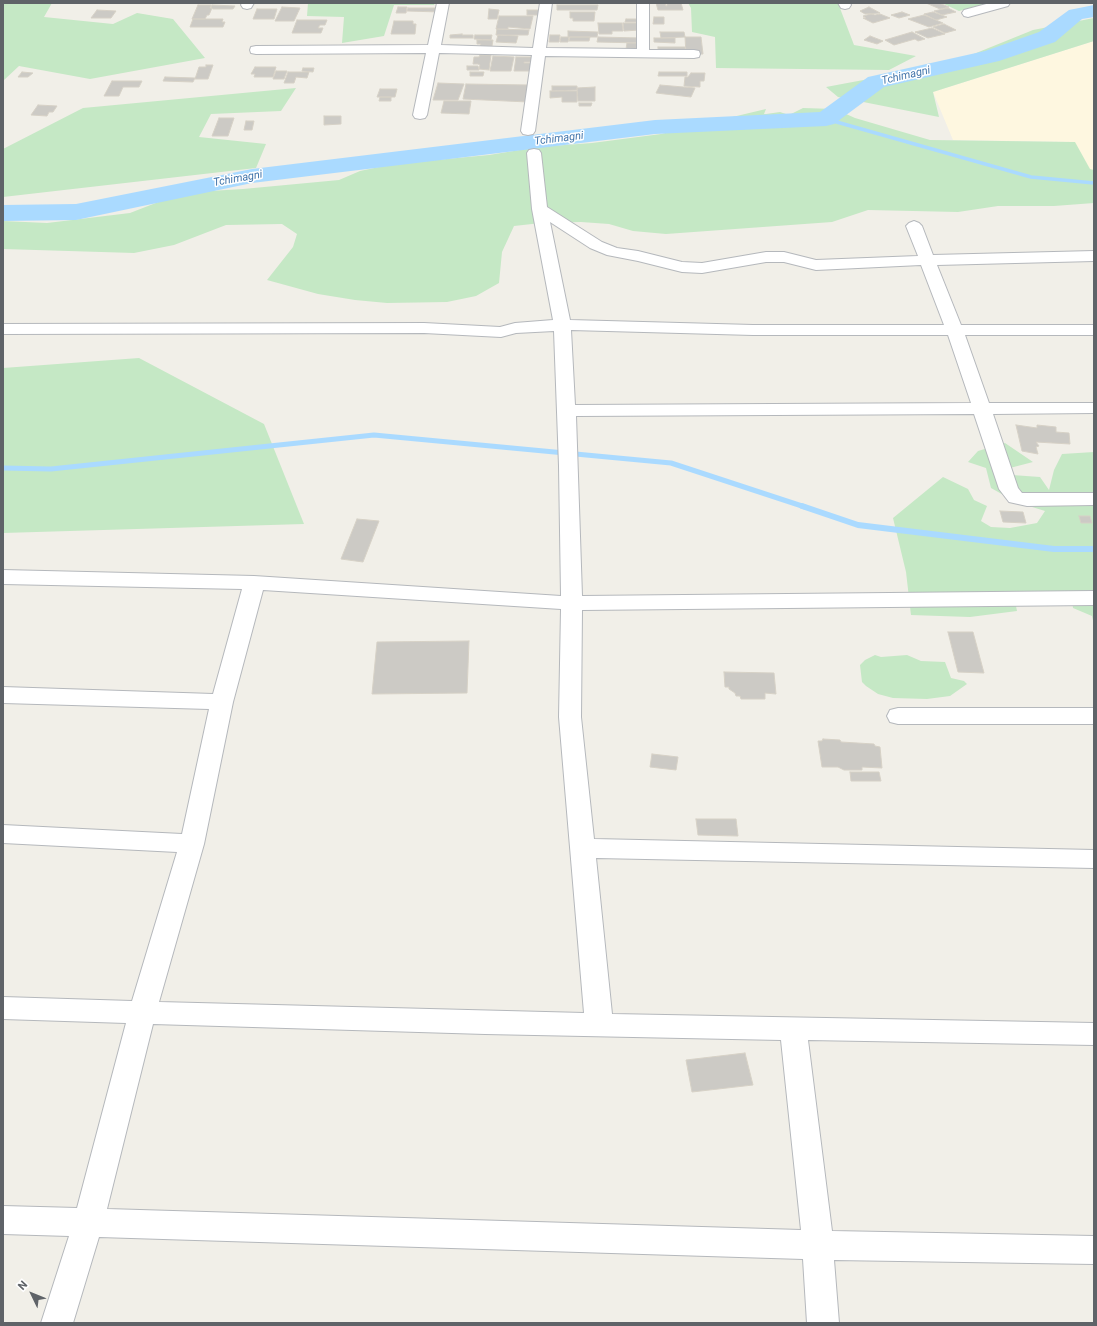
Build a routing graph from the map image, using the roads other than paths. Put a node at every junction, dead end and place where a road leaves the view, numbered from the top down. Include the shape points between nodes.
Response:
1 (443, 3) edge
2 (546, 3) edge
3 (643, 3) edge
4 (1004, 3) edge
5 (968, 13) dead end
6 (256, 50) dead end
7 (434, 50) junction
8 (540, 52) junction
9 (642, 54) junction
10 (694, 54) dead end
11 (420, 115) dead end
12 (528, 131) dead end
13 (534, 153) dead end
14 (540, 209) junction
15 (914, 226) dead end
16 (1094, 256) edge
17 (926, 260) junction
18 (562, 325) junction
19 (3, 329) edge
20 (955, 330) junction
21 (1094, 330) edge
22 (1094, 408) edge
23 (981, 410) junction
24 (566, 411) junction
25 (1094, 499) edge
26 (3, 577) edge
27 (254, 584) junction
28 (1094, 598) edge
29 (572, 603) junction
30 (3, 694) edge
31 (222, 702) junction
32 (898, 716) dead end
33 (1094, 716) edge
34 (3, 834) edge
35 (192, 844) junction
36 (583, 848) junction
37 (1094, 859) edge
38 (3, 1008) edge
39 (142, 1012) junction
40 (599, 1025) junction
41 (793, 1028) junction
42 (1094, 1034) edge
43 (3, 1220) edge
44 (88, 1223) junction
45 (818, 1245) junction
46 (1094, 1250) edge
47 (57, 1323) edge
48 (823, 1323) edge

1 - 7 street
2 - 8 street
3 - 9 street
4 - 5 street
6 - 7 street
7 - 8 street
7 - 11 street
8 - 9 street
8 - 12 street
9 - 10 street
13 - 14 street
14 - 17 street via 596,245 613,252 682,267 702,268 766,257 784,257 829,266
14 - 18 street
15 - 17 street
16 - 17 street
17 - 20 street
18 - 19 street via 515,328 501,332 424,328
18 - 20 street via 753,330
18 - 24 street
20 - 21 street
20 - 23 street
22 - 23 street
23 - 24 street
23 - 25 street via 1009,489 1016,498
24 - 29 street
26 - 27 street
27 - 29 street
27 - 31 street
28 - 29 street
29 - 36 street via 570,717
30 - 31 street
31 - 35 street
32 - 33 street
34 - 35 street
35 - 39 street
36 - 37 street
36 - 40 street
38 - 39 street
39 - 40 street
39 - 44 street
40 - 41 street
41 - 42 street
41 - 45 street
43 - 44 street
44 - 45 street
44 - 47 street
45 - 46 street
45 - 48 street

